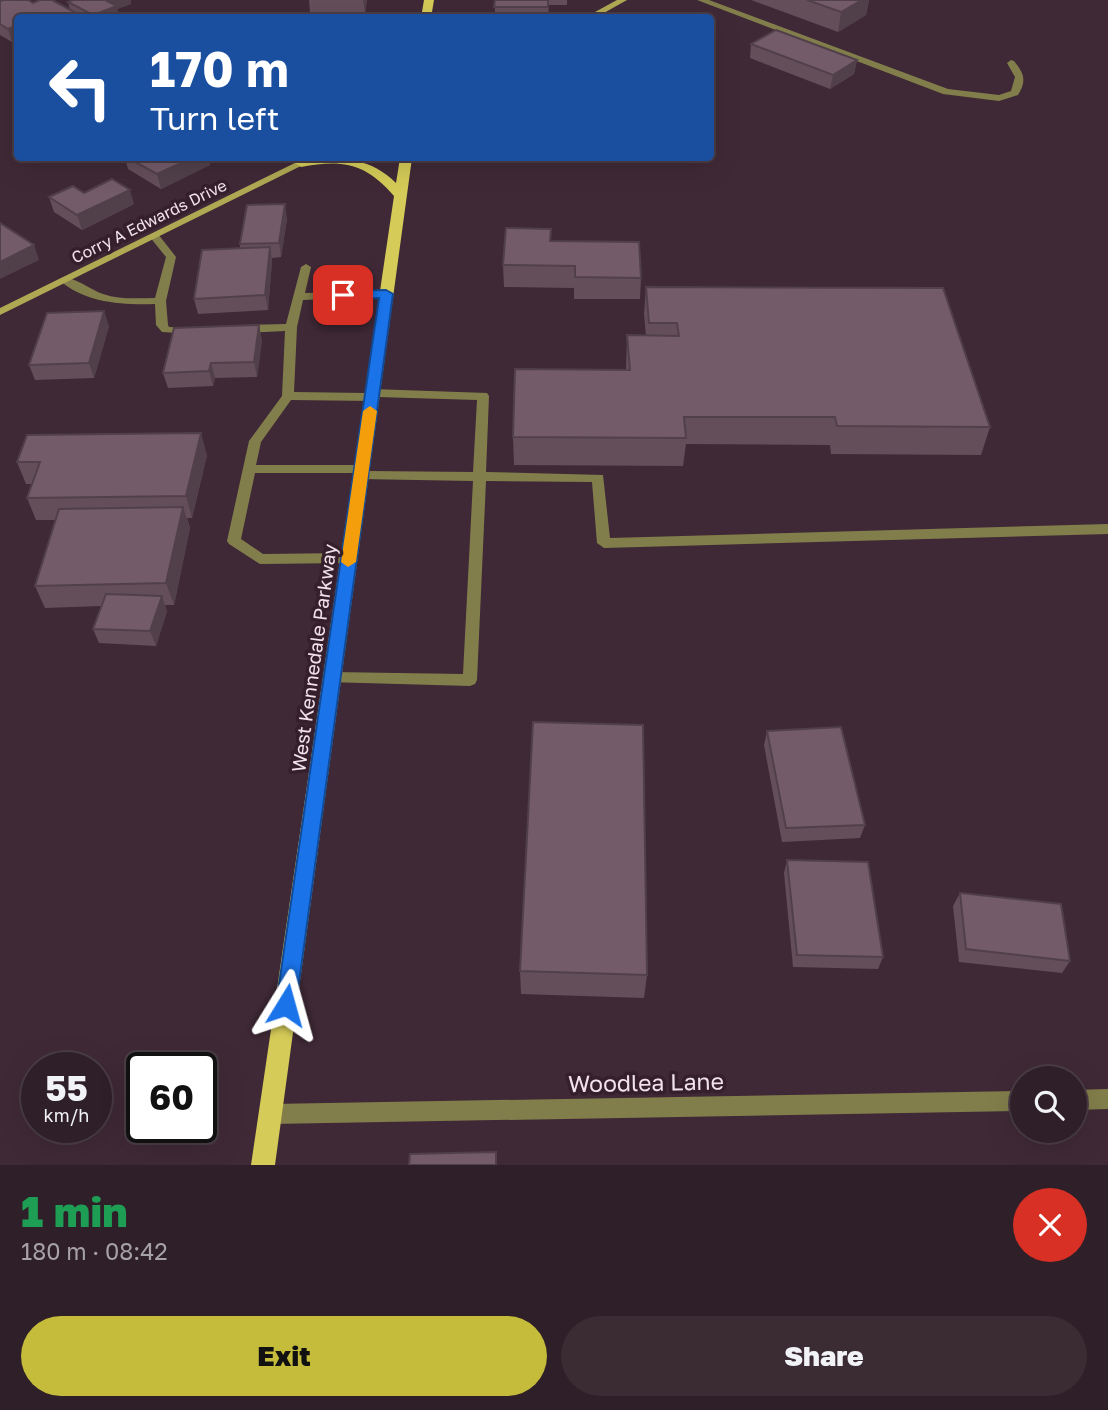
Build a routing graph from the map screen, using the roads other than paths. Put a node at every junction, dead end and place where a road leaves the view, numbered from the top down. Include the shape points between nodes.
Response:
1 (623, 0) edge
2 (701, 0) edge
3 (597, 14) edge
4 (1011, 63) dead end
5 (305, 161) edge
6 (352, 161) edge
7 (406, 161) edge
8 (400, 195) junction
9 (154, 236) junction
10 (306, 267) dead end
11 (65, 280) junction
12 (386, 294) junction
13 (300, 297) junction
14 (160, 302) junction
15 (0, 312) edge
16 (291, 327) junction
17 (235, 329) edge
18 (207, 330) edge
19 (372, 395) junction
20 (288, 396) junction
21 (250, 469) junction
22 (361, 472) junction
23 (479, 478) junction
24 (1108, 529) edge
25 (349, 558) junction
26 (332, 678) junction
27 (1108, 1099) edge
28 (1087, 1100) edge
29 (1010, 1101) edge
30 (271, 1114) junction
31 (263, 1165) edge

1 - 3 street
2 - 4 street via 946,92 999,98 1016,93 1020,74
5 - 9 street, Corry A Edwards Drive
6 - 8 main road via 385,177
7 - 8 main road, West Kennedale Parkway
8 - 12 main road, West Kennedale Parkway
9 - 11 street, Corry A Edwards Drive
9 - 14 street via 171,257
10 - 13 street
11 - 14 street via 92,297 113,302
11 - 15 street, Corry A Edwards Drive
12 - 13 street
12 - 19 main road, West Kennedale Parkway
13 - 16 street
14 - 18 street via 166,330
16 - 17 street
16 - 20 street
19 - 20 street
19 - 22 main road, West Kennedale Parkway
19 - 23 street via 483,396
20 - 21 street via 255,441
21 - 22 street
21 - 25 street via 234,541 261,559
22 - 23 street
22 - 25 main road, West Kennedale Parkway
23 - 24 street via 598,478 604,543
23 - 26 street via 470,680
25 - 26 main road, West Kennedale Parkway
26 - 30 main road, West Kennedale Parkway
27 - 28 street
29 - 30 street, Woodlea Lane
30 - 31 main road, West Kennedale Parkway

